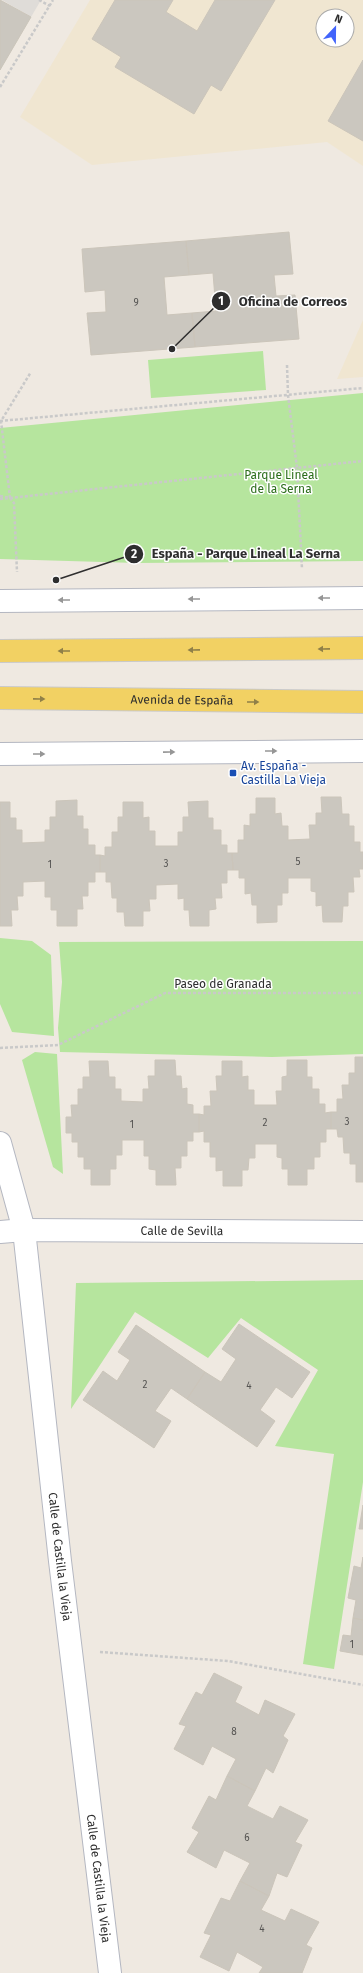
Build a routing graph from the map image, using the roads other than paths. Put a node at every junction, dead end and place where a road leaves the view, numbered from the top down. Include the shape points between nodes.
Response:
1 (363, 598) edge
2 (0, 601) edge
3 (363, 648) edge
4 (0, 651) edge
5 (0, 698) edge
6 (363, 702) edge
7 (363, 751) edge
8 (0, 754) edge
9 (0, 1143) edge
10 (24, 1230) junction
11 (0, 1232) edge
12 (363, 1232) edge
13 (110, 1973) edge

1 -> 2 street
3 -> 4 main road
5 -> 6 main road, Avenida de España
8 -> 7 street
9 - 10 street, Calle de Castilla la Vieja
10 - 11 street, Calle de Sevilla
10 - 12 street, Calle de Sevilla
10 - 13 street, Calle de Castilla la Vieja via 70,1650

